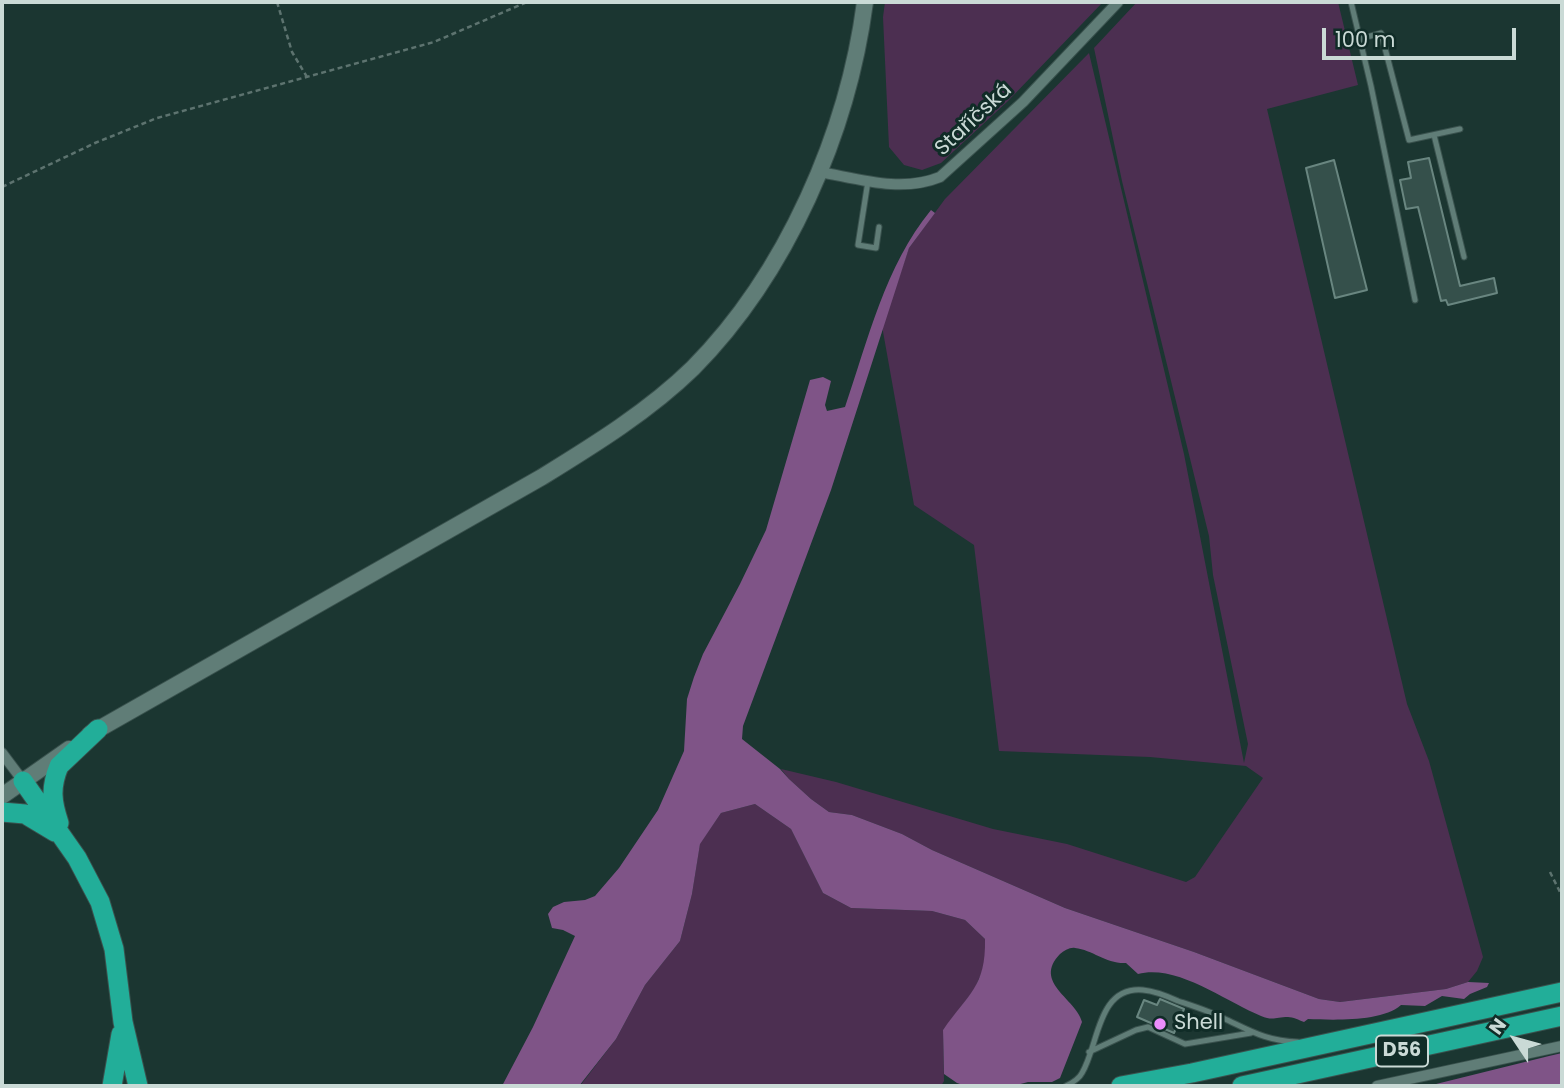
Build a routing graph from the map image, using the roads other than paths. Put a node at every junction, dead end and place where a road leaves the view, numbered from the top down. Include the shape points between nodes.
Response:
1 (865, 2) edge
2 (1118, 2) edge
3 (1351, 2) edge
4 (1360, 38) junction
5 (1460, 129) dead end
6 (1434, 135) junction
7 (820, 172) junction
8 (868, 181) junction
9 (879, 227) dead end
10 (1464, 257) dead end
11 (1415, 300) dead end
12 (98, 729) junction
13 (2, 753) edge
14 (23, 780) junction
15 (2, 796) edge
16 (2, 812) edge
17 (64, 837) junction
18 (1562, 992) edge
19 (1562, 1016) edge
20 (123, 1022) junction
21 (1251, 1033) junction
22 (1368, 1035) junction
23 (1562, 1046) edge
24 (1089, 1052) junction
25 (112, 1086) edge
26 (138, 1086) edge
27 (1066, 1086) edge
28 (1121, 1086) edge
29 (1242, 1086) edge
30 (1377, 1086) edge

1 - 7 street via 852,75
2 - 8 street, Staříčská via 1023,102 940,177 906,186
3 - 4 lane
4 - 6 lane via 1381,33 1409,140
4 - 11 lane
5 - 6 lane
6 - 10 lane
7 - 8 street, Staříčská
7 - 12 street via 745,304 692,368 637,414 542,477
8 - 9 lane via 858,245 876,248
12 - 14 street
12 - 17 highway via 56,774 52,800
13 - 14 street
14 - 15 street
14 - 17 highway
16 - 17 highway via 25,814
17 - 20 highway via 90,879 108,925
18 - 22 highway, D56
19 - 29 highway, D56
20 - 25 highway
20 - 26 highway
21 - 22 lane via 1280,1041
21 - 24 lane via 1185,1044 1148,1027
21 - 24 lane via 1162,995 1133,989 1111,1002
22 - 28 highway, D56
23 - 30 street
24 - 27 lane via 1082,1073

